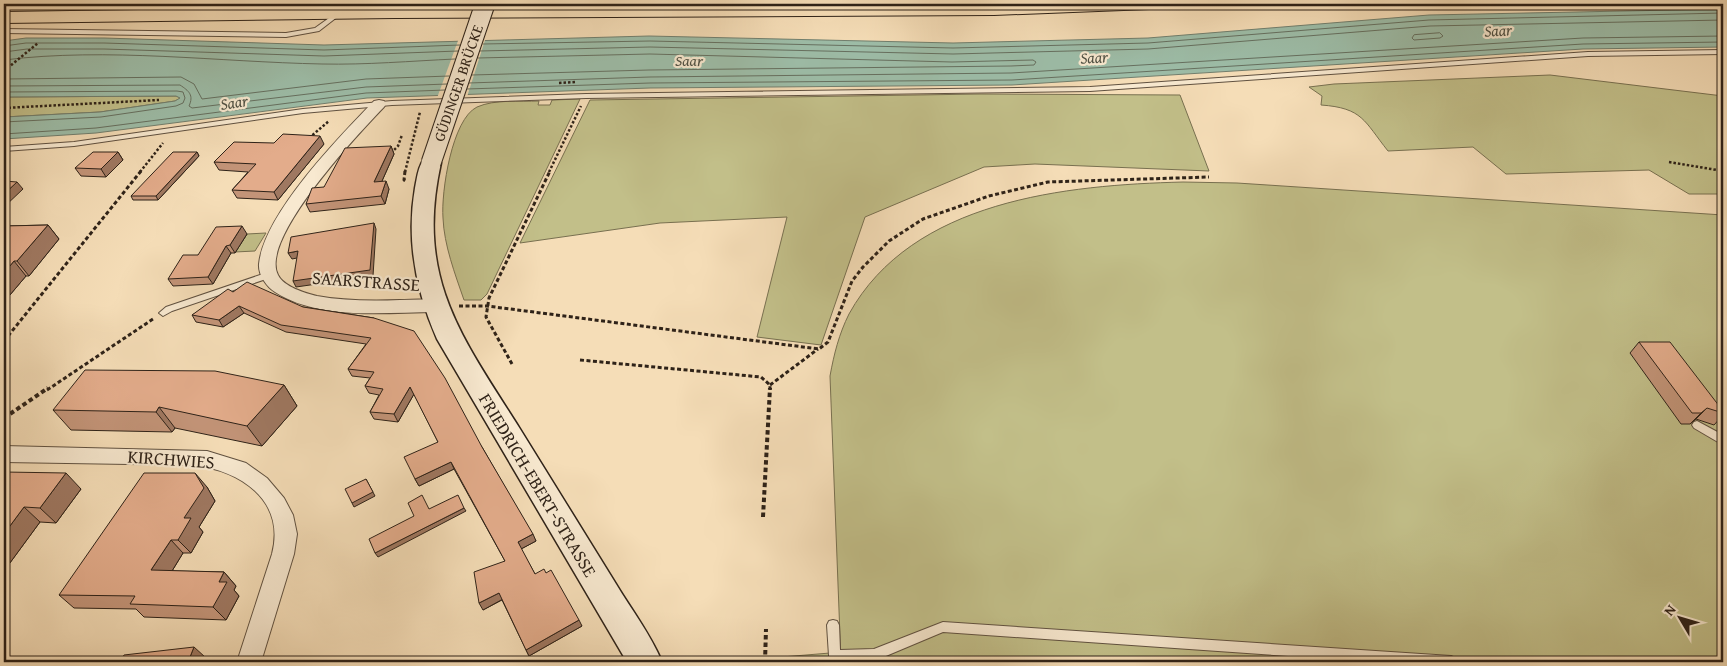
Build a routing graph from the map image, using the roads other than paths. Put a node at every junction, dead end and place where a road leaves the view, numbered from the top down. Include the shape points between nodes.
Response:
1 (128, 4) edge
2 (485, 4) edge
3 (848, 4) edge
4 (948, 4) edge
5 (1149, 4) edge
6 (94, 7) edge
7 (895, 7) edge
8 (1094, 7) junction
9 (7, 12) edge
10 (395, 12) junction
11 (612, 12) junction
12 (338, 14) junction
13 (39, 17) junction
14 (4, 31) edge
15 (1723, 52) edge
16 (423, 101) joint
17 (379, 104) junction
18 (4, 149) edge
19 (269, 275) junction
20 (436, 306) junction
21 (163, 313) dead end
22 (1697, 425) edge
23 (1723, 441) edge
24 (4, 454) edge
25 (833, 625) dead end
26 (248, 662) edge
27 (645, 662) edge
28 (1451, 662) edge

1 - 6 main road
2 - 20 main road, GÜDINGER BRÜCKE, bridge via 425,182 423,232
3 - 11 main road via 640,7
4 - 8 main road
5 - 8 main road
6 - 9 main road
6 - 10 main road
6 - 13 main road
7 - 8 main road
7 - 11 main road
9 - 13 main road
10 - 11 main road
10 - 12 main road
12 - 13 main road
12 - 14 lane via 317,30 286,35
15 - 16 lane via 1588,54 1090,89
16 - 17 lane
17 - 18 lane via 303,111 74,144
17 - 19 street via 321,167 293,208 270,253 267,263
19 - 20 street, SAARSTRASSE via 283,289 310,300
19 - 21 lane
20 - 27 main road, FRIEDRICH-EBERT-STRASSE via 466,366
22 - 23 lane via 1704,431 1715,432
24 - 26 street, KIRCHWIES via 192,457 231,465 254,479 280,511 286,538
25 - 28 lane via 835,656 874,655 943,627

